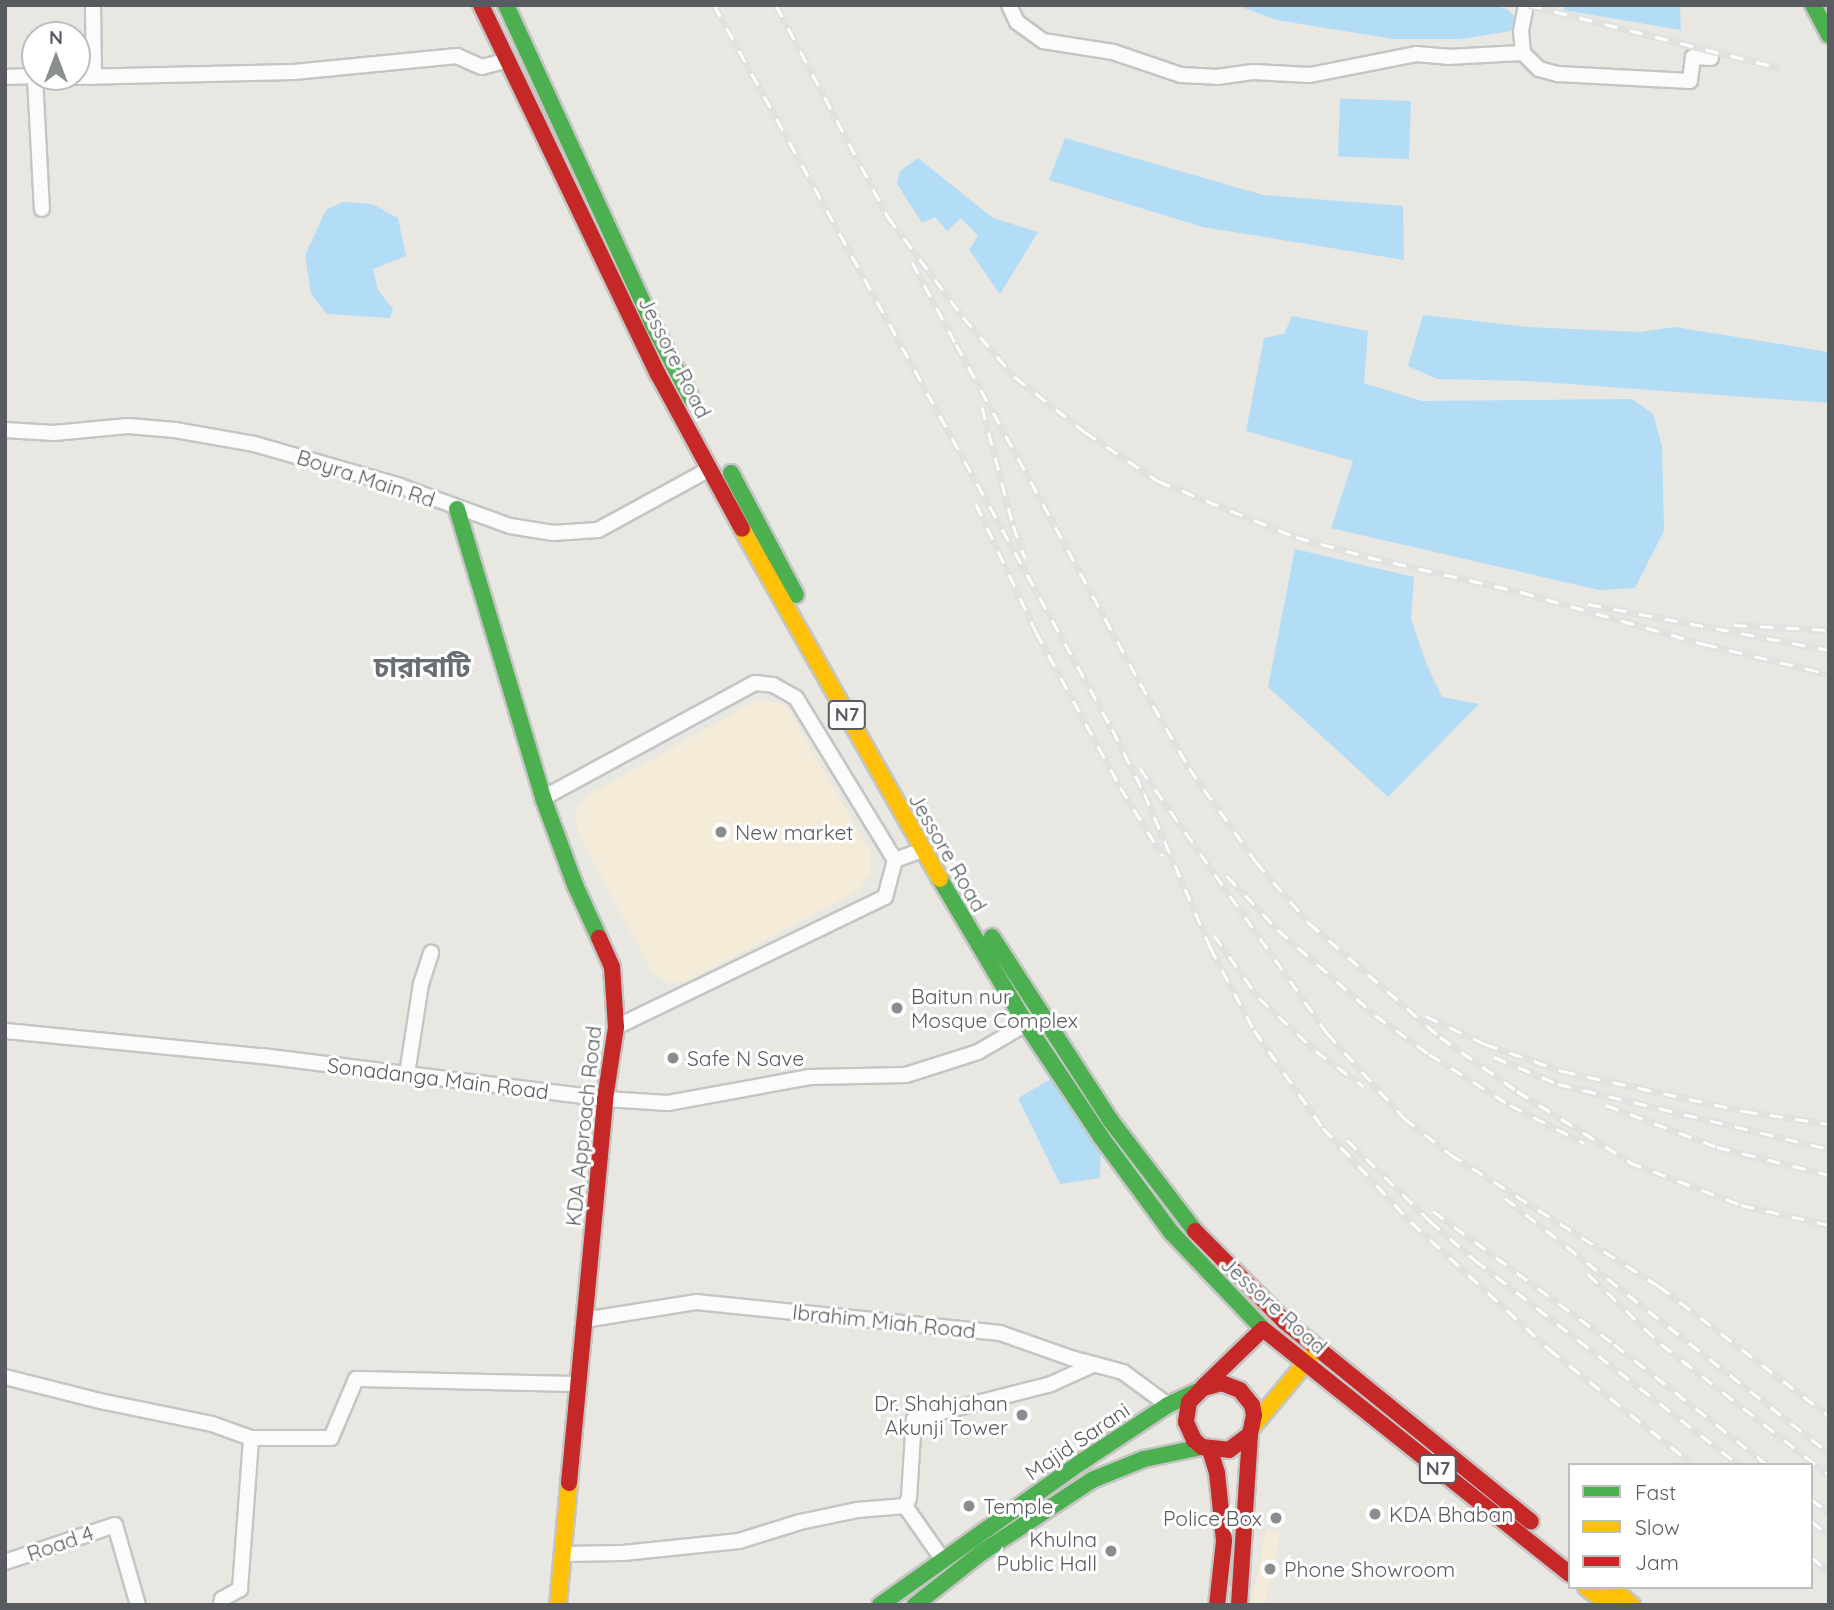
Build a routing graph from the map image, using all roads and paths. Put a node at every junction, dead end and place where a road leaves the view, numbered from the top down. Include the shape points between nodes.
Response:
1 (93, 5) edge
2 (481, 5) edge
3 (506, 5) edge
4 (1009, 5) edge
5 (1526, 5) edge
6 (1813, 5) edge
7 (1829, 35) edge
8 (1522, 54) junction
9 (1711, 58) dead end
10 (508, 60) junction
11 (94, 77) joint
12 (36, 91) edge
13 (42, 209) dead end
14 (700, 415) dead end
15 (5, 430) edge
16 (724, 460) dead end
17 (710, 469) junction
18 (457, 509) junction
19 (542, 798) junction
20 (923, 850) junction
21 (895, 860) junction
22 (431, 953) dead end
23 (1026, 1024) junction
24 (616, 1027) junction
25 (5, 1031) edge
26 (407, 1074) junction
27 (605, 1099) junction
28 (584, 1320) junction
29 (1263, 1329) junction
30 (1318, 1348) junction
31 (1095, 1364) junction
32 (1306, 1364) junction
33 (5, 1377) edge
34 (578, 1384) junction
35 (1200, 1389) junction
36 (1168, 1405) junction
37 (1252, 1429) junction
38 (251, 1438) junction
39 (1206, 1448) junction
40 (905, 1506) junction
41 (1568, 1552) edge
42 (562, 1554) junction
43 (943, 1560) junction
44 (5, 1562) edge
45 (1568, 1572) edge
46 (1588, 1589) edge
47 (1613, 1589) edge
48 (138, 1605) edge
49 (221, 1605) edge
50 (558, 1605) edge
51 (880, 1605) edge
52 (915, 1605) edge
53 (1217, 1605) edge
54 (1239, 1605) edge
55 (1608, 1605) edge
56 (1632, 1605) edge

1 - 11 street
2 - 10 main road, Jessore Road / N7
3 - 14 main road, Jessore Road via 652,323
4 - 8 street via 1017,22 1042,41 1114,51 1181,75 1310,75 1416,54
5 - 8 street
6 - 7 main road
8 - 9 street via 1539,69 1558,74 1690,81 1693,57
10 - 11 street via 482,67 457,56 294,72
10 - 17 main road, Jessore Road / N7 via 658,374
12 - 13 street
15 - 18 street, Boyra Main Rd via 54,433 128,426 188,433 327,463
16 - 30 main road, Jessore Road / N7 via 983,922 1111,1121 1182,1217 1284,1321
17 - 18 street, Boyra Main Rd via 598,530 553,533 510,526
17 - 20 main road, Jessore Road / N7
18 - 19 main road, KDA Approach Road
19 - 21 street via 755,683 773,685 796,698
19 - 24 main road, KDA Approach Road via 612,967
20 - 21 street
20 - 23 main road, Jessore Road / N7
21 - 24 street via 885,897
22 - 26 street via 421,984
23 - 27 street, Sonadanga Main Road via 978,1052 906,1075 810,1077 668,1103
23 - 29 main road, Jessore Road / N7 via 1171,1232
24 - 27 main road, KDA Approach Road
25 - 26 street, Sonadanga Main Road
26 - 27 street, Sonadanga Main Road
27 - 28 main road, KDA Approach Road
28 - 31 street, Ibrahim Miah Road via 696,1302 1000,1334
28 - 34 main road, KDA Approach Road
29 - 32 main road, Jessore Road / N7
29 - 35 main road, Majid Sarani
30 - 32 main road
30 - 41 main road, N7
31 - 36 street, Ibrahim Miah Road via 1123,1371
31 - 40 street via 1051,1384 914,1419
32 - 37 main road
32 - 45 main road, Jessore Road / N7
33 - 38 street via 212,1424
34 - 38 street via 356,1378 331,1438
34 - 42 main road, KDA Approach Road
35 - 36 main road, Majid Sarani
35 - 37 main road via 1222,1383 1240,1390 1252,1405
35 - 39 main road via 1189,1402 1186,1422 1194,1440
36 - 43 main road, Majid Sarani
37 - 39 main road via 1229,1450
37 - 54 main road
38 - 49 street via 240,1589
39 - 52 main road, Majid Sarani via 1144,1459 1092,1480 981,1553
39 - 53 main road via 1217,1473 1223,1541
40 - 42 street via 800,1522 739,1541
40 - 43 street
42 - 50 main road, KDA Approach Road
43 - 51 main road, Majid Sarani
44 - 48 street, Road 4 via 115,1525
46 - 55 main road
47 - 56 main road

